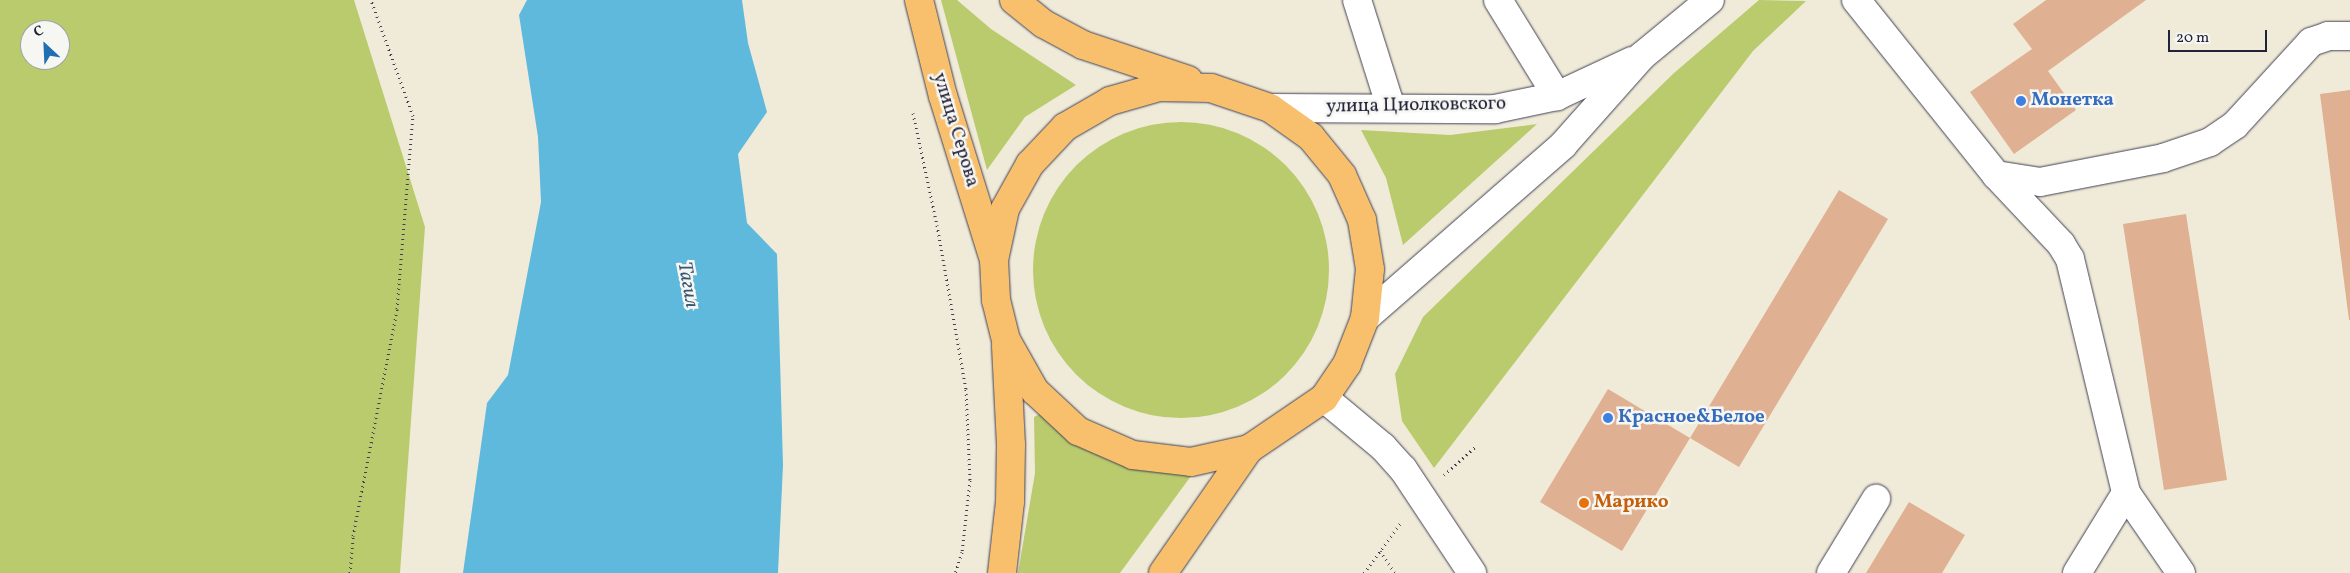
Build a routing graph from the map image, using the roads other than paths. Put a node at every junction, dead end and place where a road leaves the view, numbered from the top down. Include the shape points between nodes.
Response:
1 (919, 0) edge
2 (1014, 0) edge
3 (1357, 0) edge
4 (1498, 0) edge
5 (1710, 0) edge
6 (1856, 0) edge
7 (2350, 36) edge
8 (1642, 56) junction
9 (1211, 88) junction
10 (1557, 96) junction
11 (1270, 108) junction
12 (1391, 108) junction
13 (1996, 175) junction
14 (994, 260) junction
15 (1365, 318) junction
16 (1006, 340) junction
17 (1324, 398) junction
18 (1250, 449) junction
19 (2126, 493) junction
20 (1876, 499) dead end
21 (1002, 573) edge
22 (1163, 573) edge
23 (1472, 573) edge
24 (1831, 573) edge
25 (2077, 573) edge
26 (2181, 573) edge

1 - 14 main road, улица Серова via 943,96
2 - 9 main road via 1044,24 1083,44
3 - 12 street
4 - 10 street
5 - 8 street, улица Циолковского
6 - 13 street
7 - 13 street via 2328,36 2312,42 2241,119 2210,142 2163,158 2040,182
8 - 10 street, улица Циолковского
8 - 15 street, улица Циолковского via 1564,145
9 - 11 main road
9 - 14 main road via 1159,87 1110,101 1065,127 1030,164 1005,209
10 - 12 street, улица Циолковского via 1494,109
11 - 12 street, улица Циолковского
11 - 15 main road via 1311,137 1342,175 1362,220 1370,268
13 - 19 street via 2061,244 2070,259
14 - 16 main road via 996,300
15 - 17 main road via 1347,364
16 - 18 main road via 1042,398 1078,430 1132,455 1191,462
16 - 21 main road via 1011,445
17 - 18 main road
17 - 23 street via 1383,447 1403,469
18 - 22 main road
19 - 25 street
19 - 26 street
20 - 24 street

